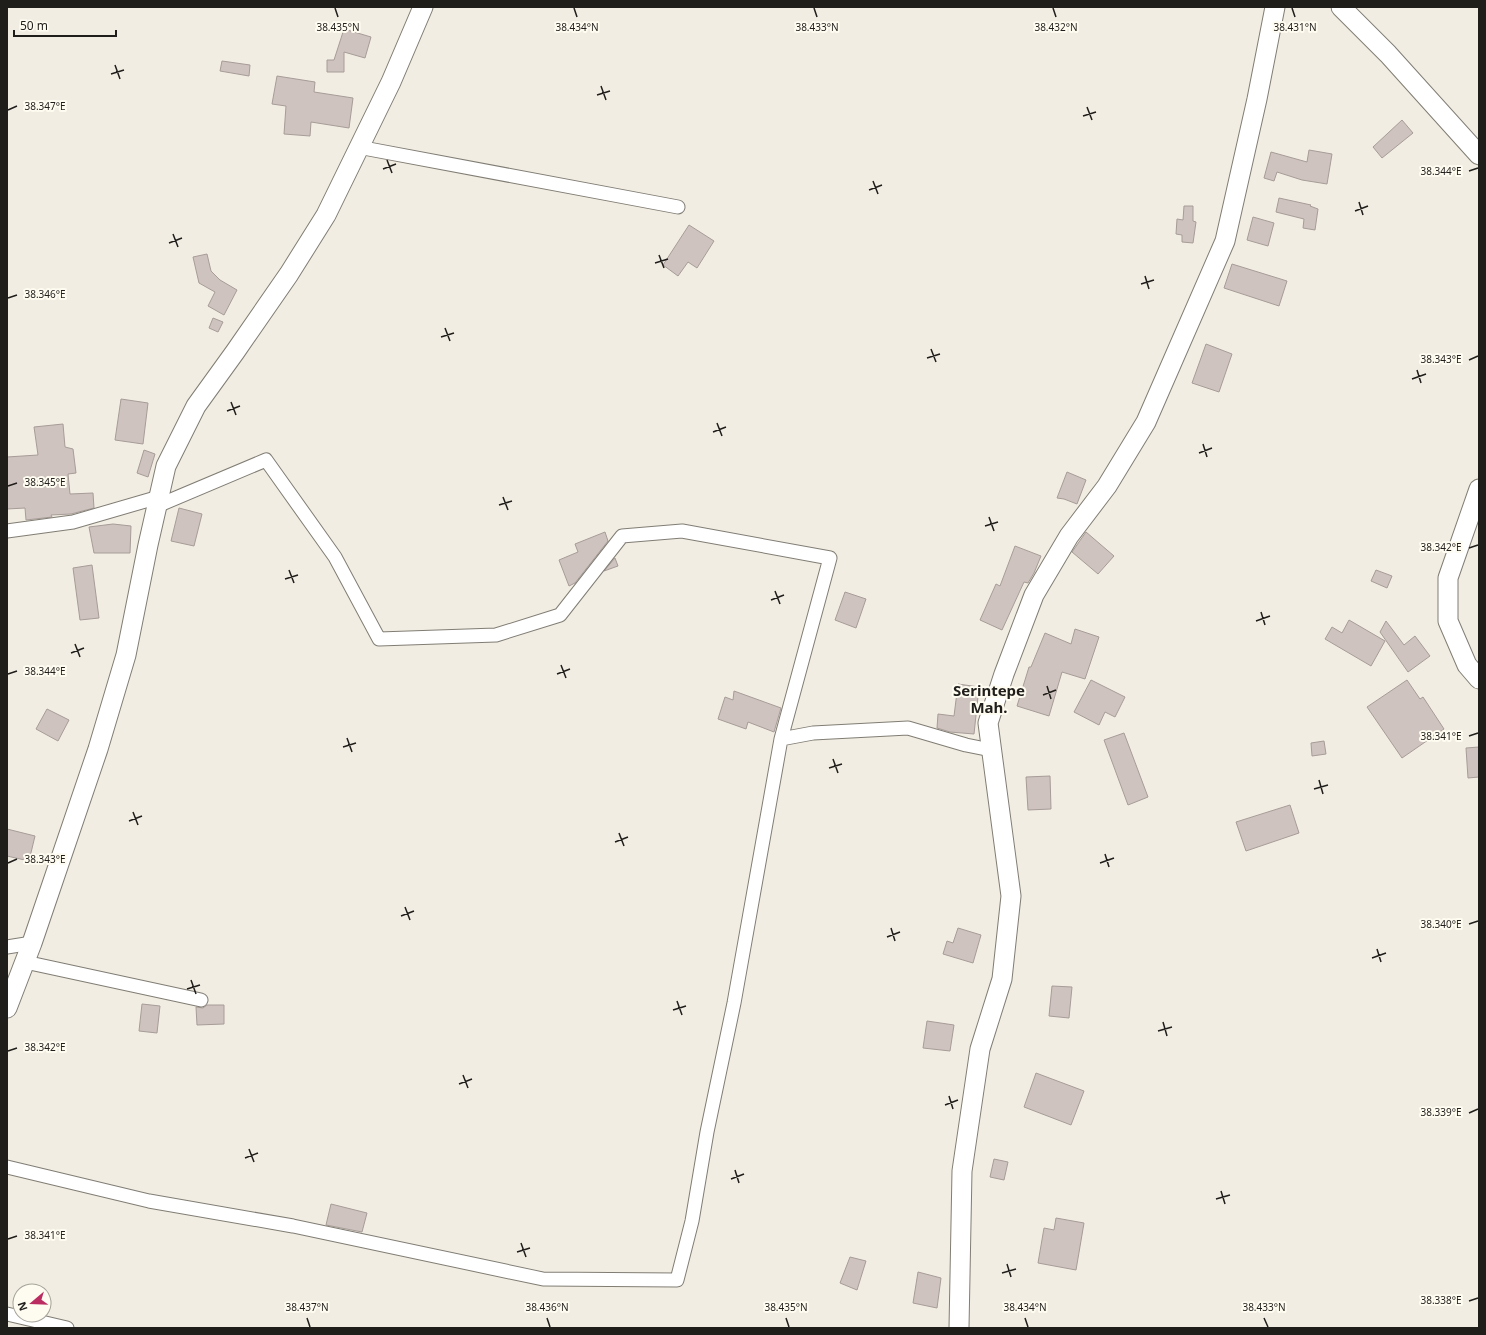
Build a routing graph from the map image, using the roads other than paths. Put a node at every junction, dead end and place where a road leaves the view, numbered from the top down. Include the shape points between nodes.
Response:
1 (423, 7) edge
2 (1275, 7) edge
3 (1341, 7) edge
4 (358, 147) junction
5 (1479, 155) edge
6 (678, 208) dead end
7 (1479, 489) edge
8 (158, 501) junction
9 (7, 531) edge
10 (1479, 679) edge
11 (781, 739) junction
12 (991, 750) junction
13 (32, 943) junction
14 (7, 947) edge
15 (25, 962) junction
16 (200, 1000) dead end
17 (7, 1008) edge
18 (7, 1167) edge
19 (7, 1314) edge
20 (67, 1328) edge
21 (959, 1328) edge

1 - 4 street via 391,82
2 - 12 street via 1225,241 1146,422 1106,486 1069,536 1034,595 988,723
3 - 5 street via 1388,54
4 - 6 street
4 - 8 street via 326,215 289,274 196,406 166,466
7 - 10 street via 1448,578 1448,621 1467,665
8 - 9 street via 73,522
8 - 11 street via 266,460 335,557 379,639 496,634 560,615 622,536 682,531 830,558
8 - 13 street via 126,655 98,749
11 - 12 street via 813,733 908,728
11 - 18 street via 734,1003 706,1132 692,1221 677,1280 543,1279 293,1226 149,1201
12 - 21 street via 1011,896 1002,979 980,1049 962,1171
13 - 14 street
13 - 15 street
15 - 16 street
15 - 17 street
19 - 20 street

